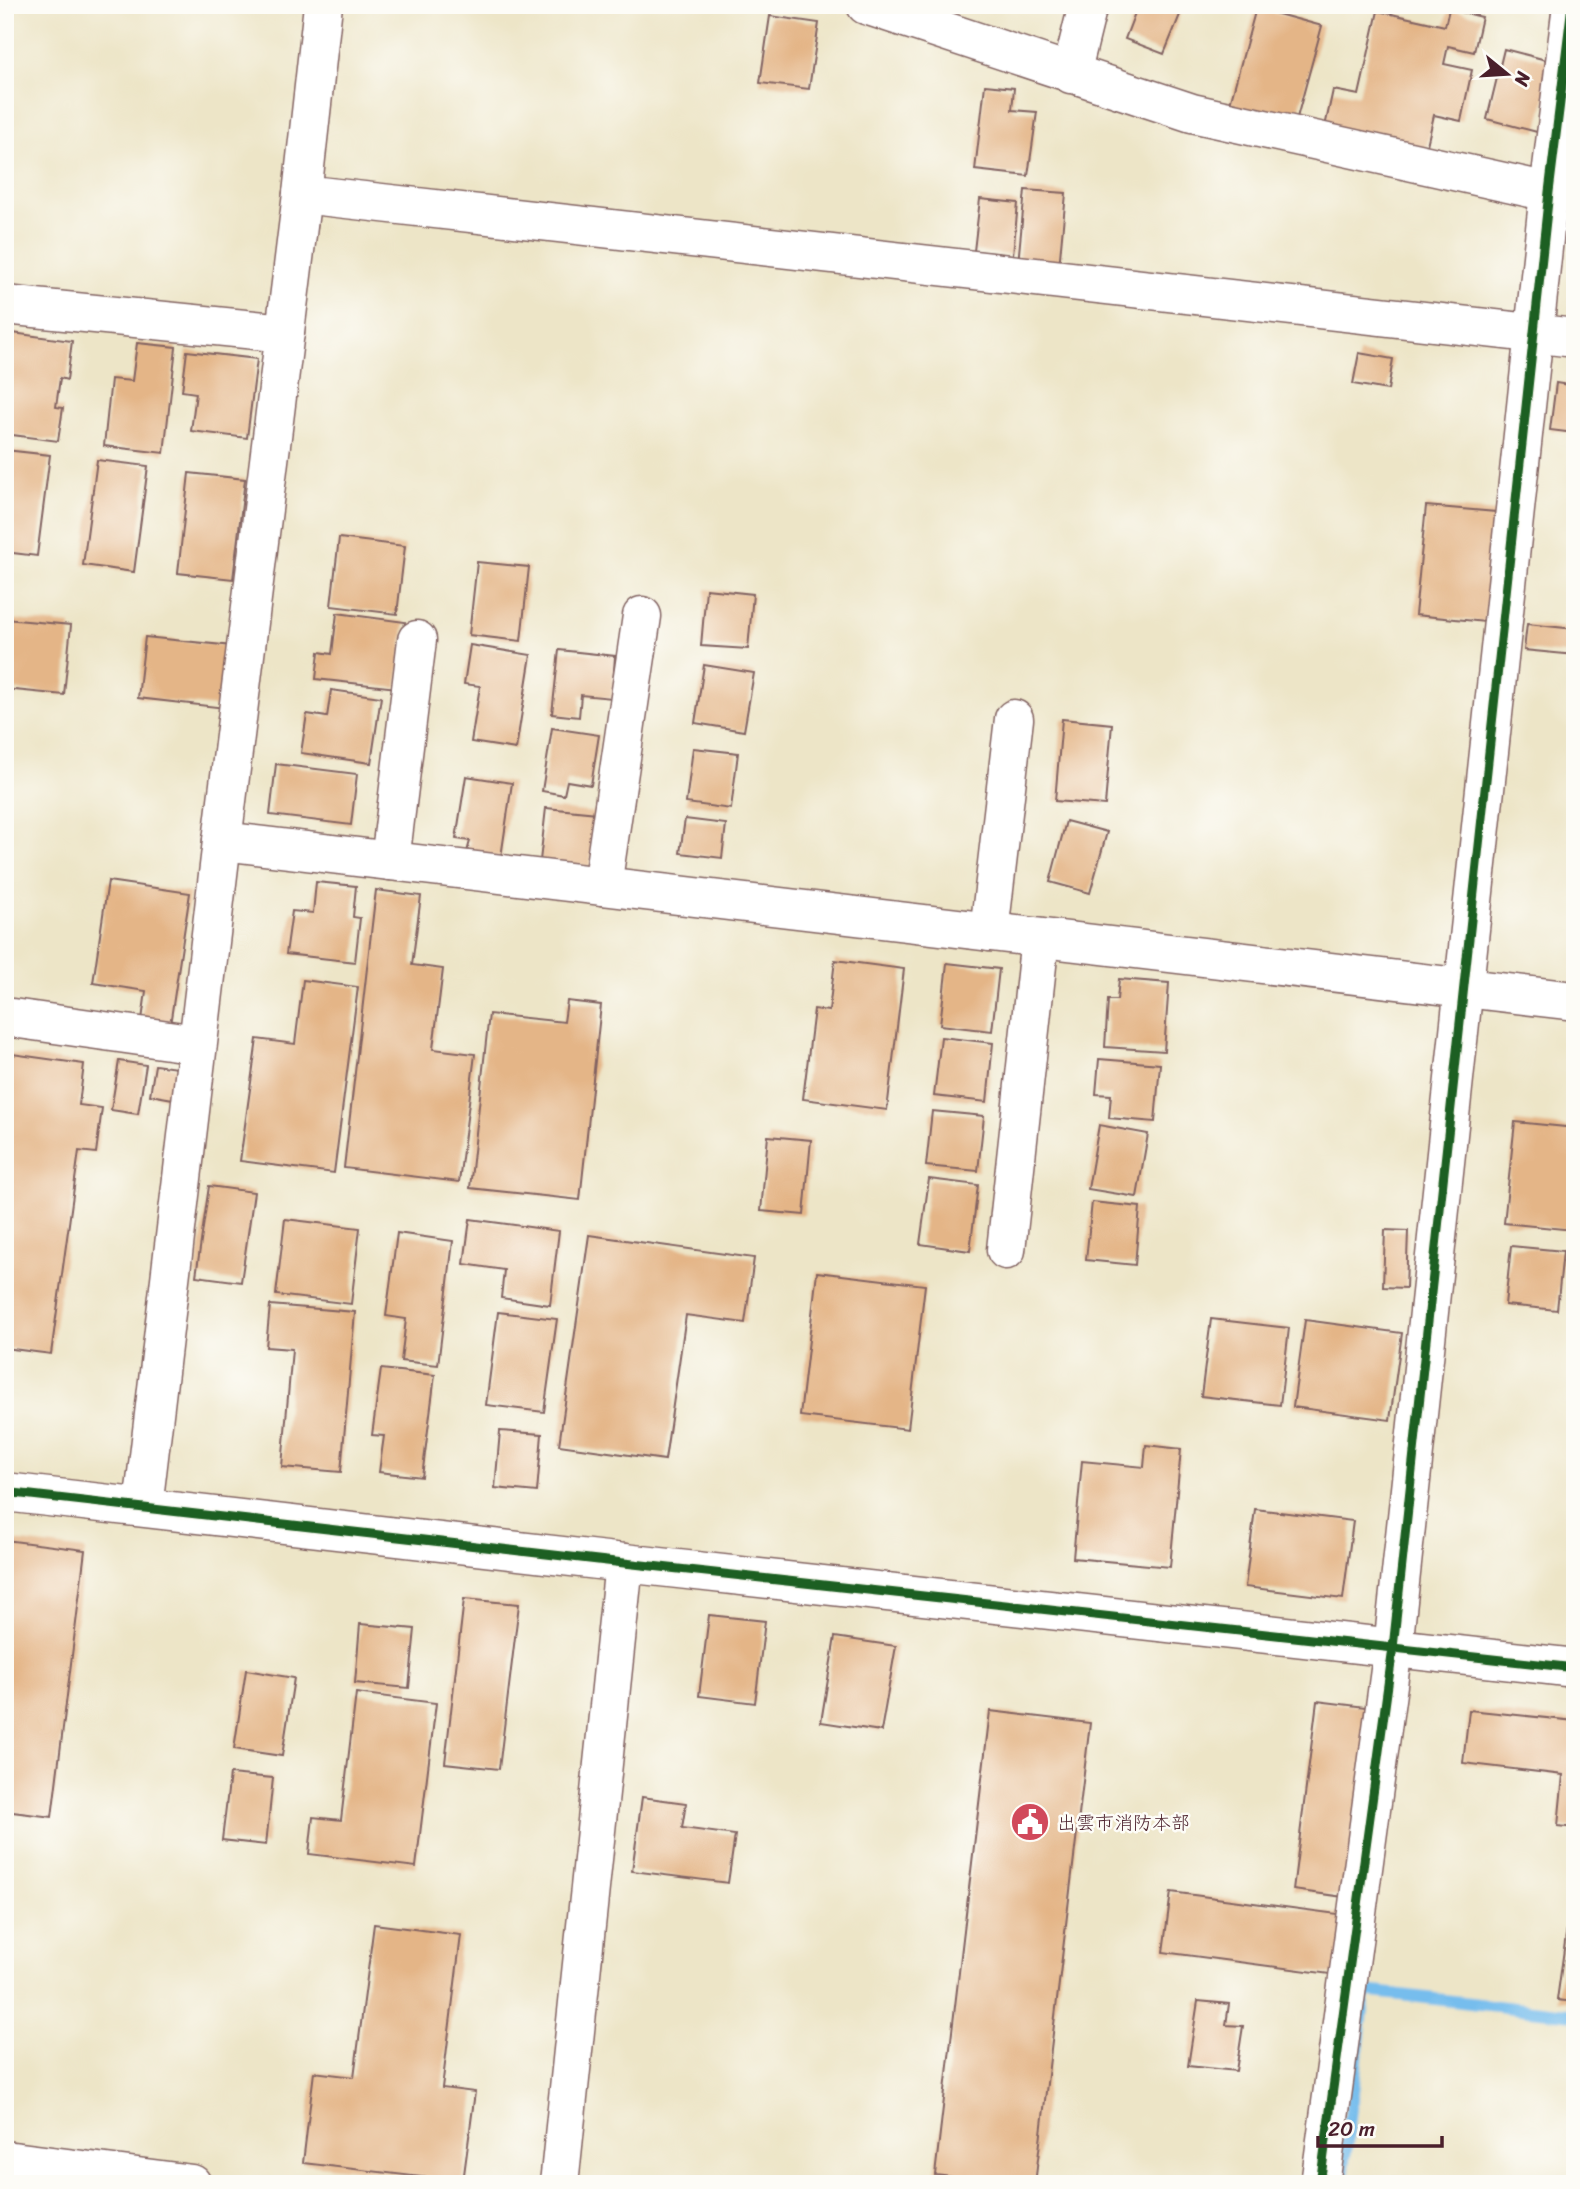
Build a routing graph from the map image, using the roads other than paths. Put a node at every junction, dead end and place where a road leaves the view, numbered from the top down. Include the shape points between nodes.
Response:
1 (323, 5) edge
2 (866, 5) edge
3 (1088, 5) edge
4 (1572, 5) edge
5 (1071, 74) junction
6 (1549, 192) junction
7 (302, 194) junction
8 (5, 305) edge
9 (285, 333) junction
10 (1535, 333) junction
11 (1575, 338) edge
12 (642, 616) dead end
13 (417, 640) dead end
14 (1014, 719) dead end
15 (222, 841) junction
16 (390, 861) junction
17 (602, 886) junction
18 (989, 932) junction
19 (1040, 938) junction
20 (1462, 988) junction
21 (1575, 1001) edge
22 (5, 1017) edge
23 (197, 1044) junction
24 (1006, 1250) dead end
25 (5, 1492) edge
26 (144, 1507) junction
27 (624, 1563) junction
28 (1393, 1648) junction
29 (1575, 1668) edge
30 (5, 2160) edge
31 (192, 2184) edge
32 (559, 2184) edge
33 (1320, 2184) edge

1 - 7 street
2 - 5 street
3 - 5 street
4 - 6 street
5 - 6 street via 1192,113
6 - 10 street
7 - 9 street
7 - 10 street
8 - 9 street
9 - 15 street
10 - 11 street
10 - 20 street
12 - 17 street
13 - 16 street
14 - 18 street
15 - 16 street
15 - 23 street
16 - 17 street
17 - 18 street
18 - 19 street
19 - 20 street
19 - 24 street
20 - 21 street
20 - 28 street
22 - 23 street
23 - 26 street
25 - 26 street
26 - 27 street
27 - 28 street
27 - 32 street
28 - 29 street
28 - 33 street
30 - 31 street

